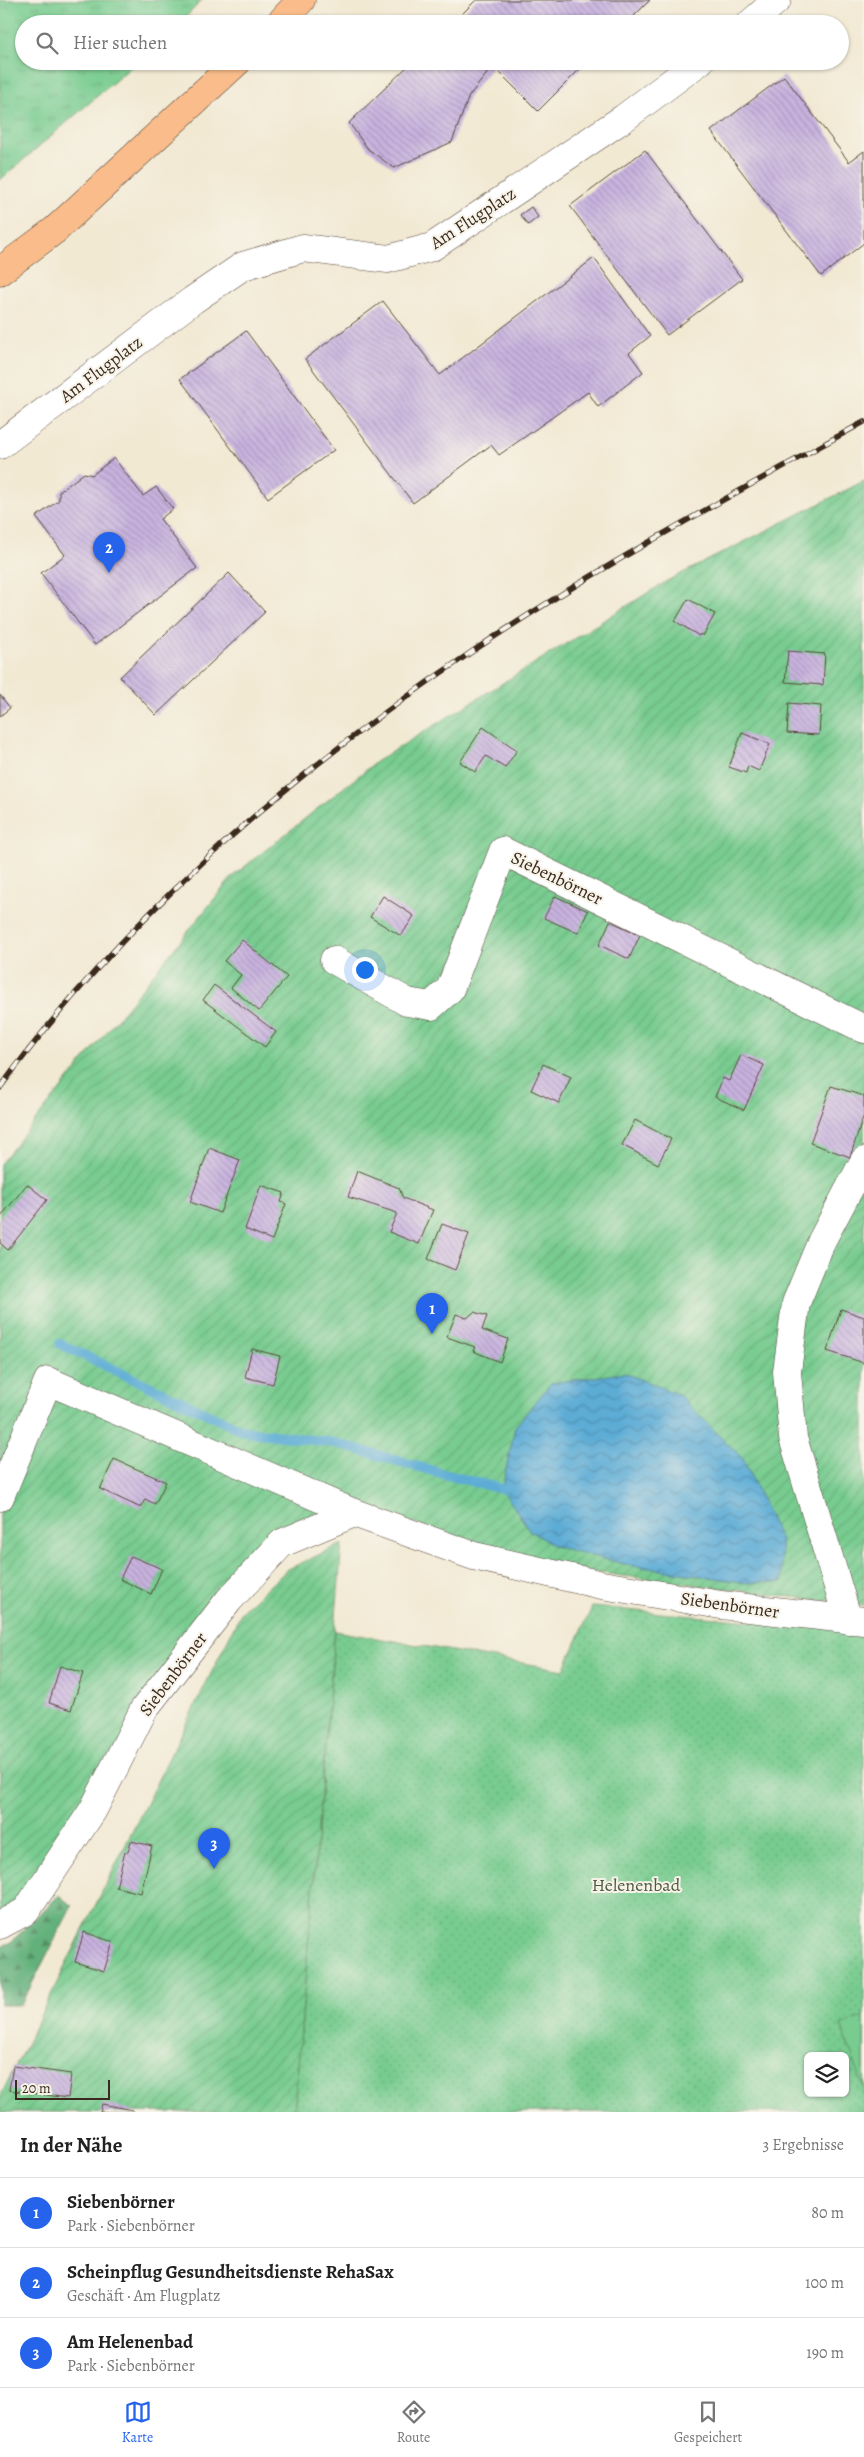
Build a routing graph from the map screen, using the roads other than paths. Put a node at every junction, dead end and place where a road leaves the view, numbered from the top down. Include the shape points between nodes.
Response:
1 (301, 0) edge
2 (777, 0) edge
3 (287, 15) edge
4 (760, 15) edge
5 (228, 70) edge
6 (688, 70) edge
7 (0, 271) edge
8 (0, 445) edge
9 (334, 960) dead end
10 (864, 1029) edge
11 (864, 1161) edge
12 (0, 1497) edge
13 (354, 1513) junction
14 (856, 1620) edge
15 (0, 1925) edge

1 - 3 main road
2 - 4 street
5 - 7 main road via 55,230
6 - 8 street, Am Flugplatz via 624,118 432,247 388,259 302,248 243,266
9 - 10 street, Siebenbörner via 407,1002 432,1006 450,989 503,851
11 - 14 street, Siebenbörner via 822,1240 796,1304 787,1372 793,1438
12 - 13 street, Siebenbörner via 48,1380
13 - 14 street, Siebenbörner via 474,1556 602,1585 721,1605
13 - 15 street, Siebenbörner via 282,1542 229,1600 144,1709 93,1810 26,1911

